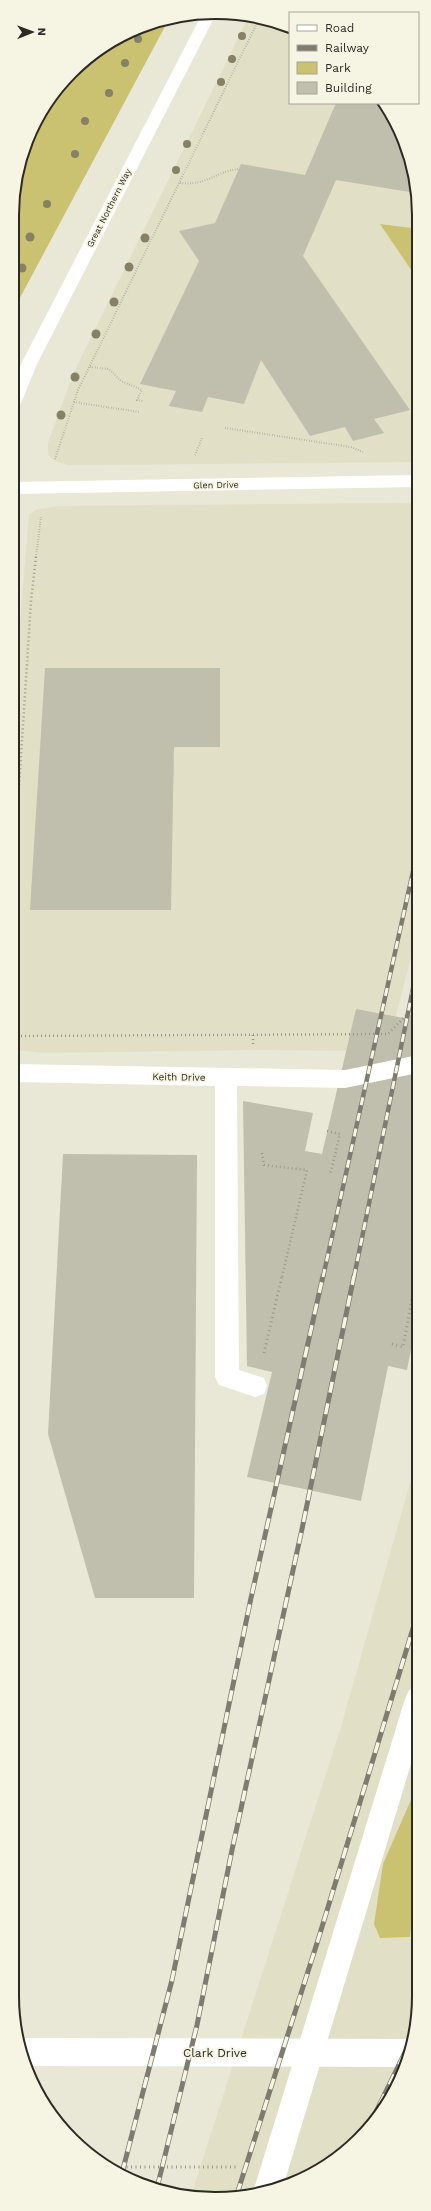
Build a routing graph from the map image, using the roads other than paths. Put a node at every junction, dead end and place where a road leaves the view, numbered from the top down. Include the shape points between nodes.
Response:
1 (206, 19) edge
2 (19, 389) edge
3 (412, 481) edge
4 (19, 488) edge
5 (412, 1065) edge
6 (19, 1073) edge
7 (226, 1078) junction
8 (255, 1386) dead end
9 (412, 1718) edge
10 (32, 2052) edge
11 (403, 2053) edge
12 (269, 2184) edge

1 - 2 main road, Great Northern Way via 29,364
3 - 4 main road, Glen Drive
5 - 7 main road, Keith Drive via 345,1079
6 - 7 main road, Keith Drive
7 - 8 main road via 227,1377
9 - 12 main road
10 - 11 main road, Clark Drive

